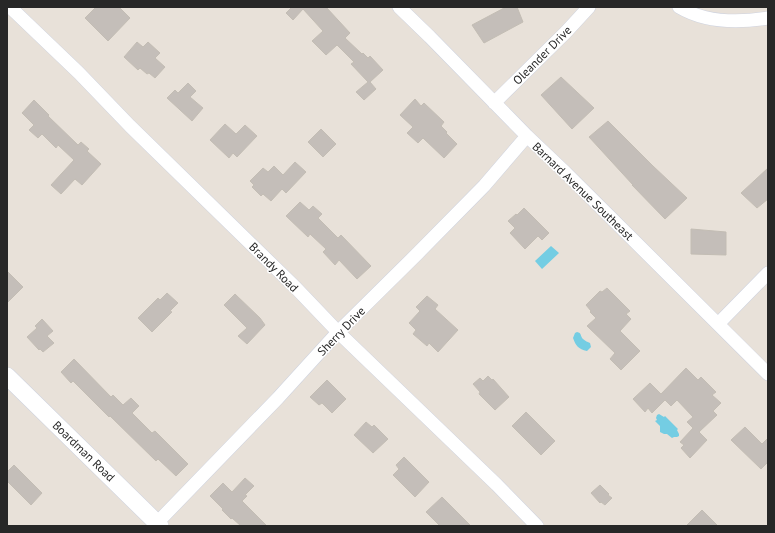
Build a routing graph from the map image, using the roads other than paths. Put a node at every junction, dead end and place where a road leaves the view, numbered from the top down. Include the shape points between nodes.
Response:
1 (10, 7) edge
2 (399, 7) edge
3 (589, 7) edge
4 (679, 7) edge
5 (768, 18) edge
6 (494, 103) junction
7 (527, 136) junction
8 (768, 273) edge
9 (718, 324) junction
10 (338, 332) junction
11 (768, 374) edge
12 (7, 376) edge
13 (157, 525) edge
14 (537, 526) edge

1 - 10 street, Brandy Road
2 - 6 street, Barnard Avenue Southeast
3 - 6 street, Oleander Drive
4 - 5 street via 700,16 727,21
6 - 7 street, Barnard Avenue Southeast
7 - 9 street, Barnard Avenue Southeast
7 - 10 street, Sherry Drive via 484,186
8 - 9 street
9 - 11 street, Barnard Avenue Southeast
10 - 13 street, Sherry Drive
10 - 14 street, Brandy Road
12 - 13 street, Boardman Road

